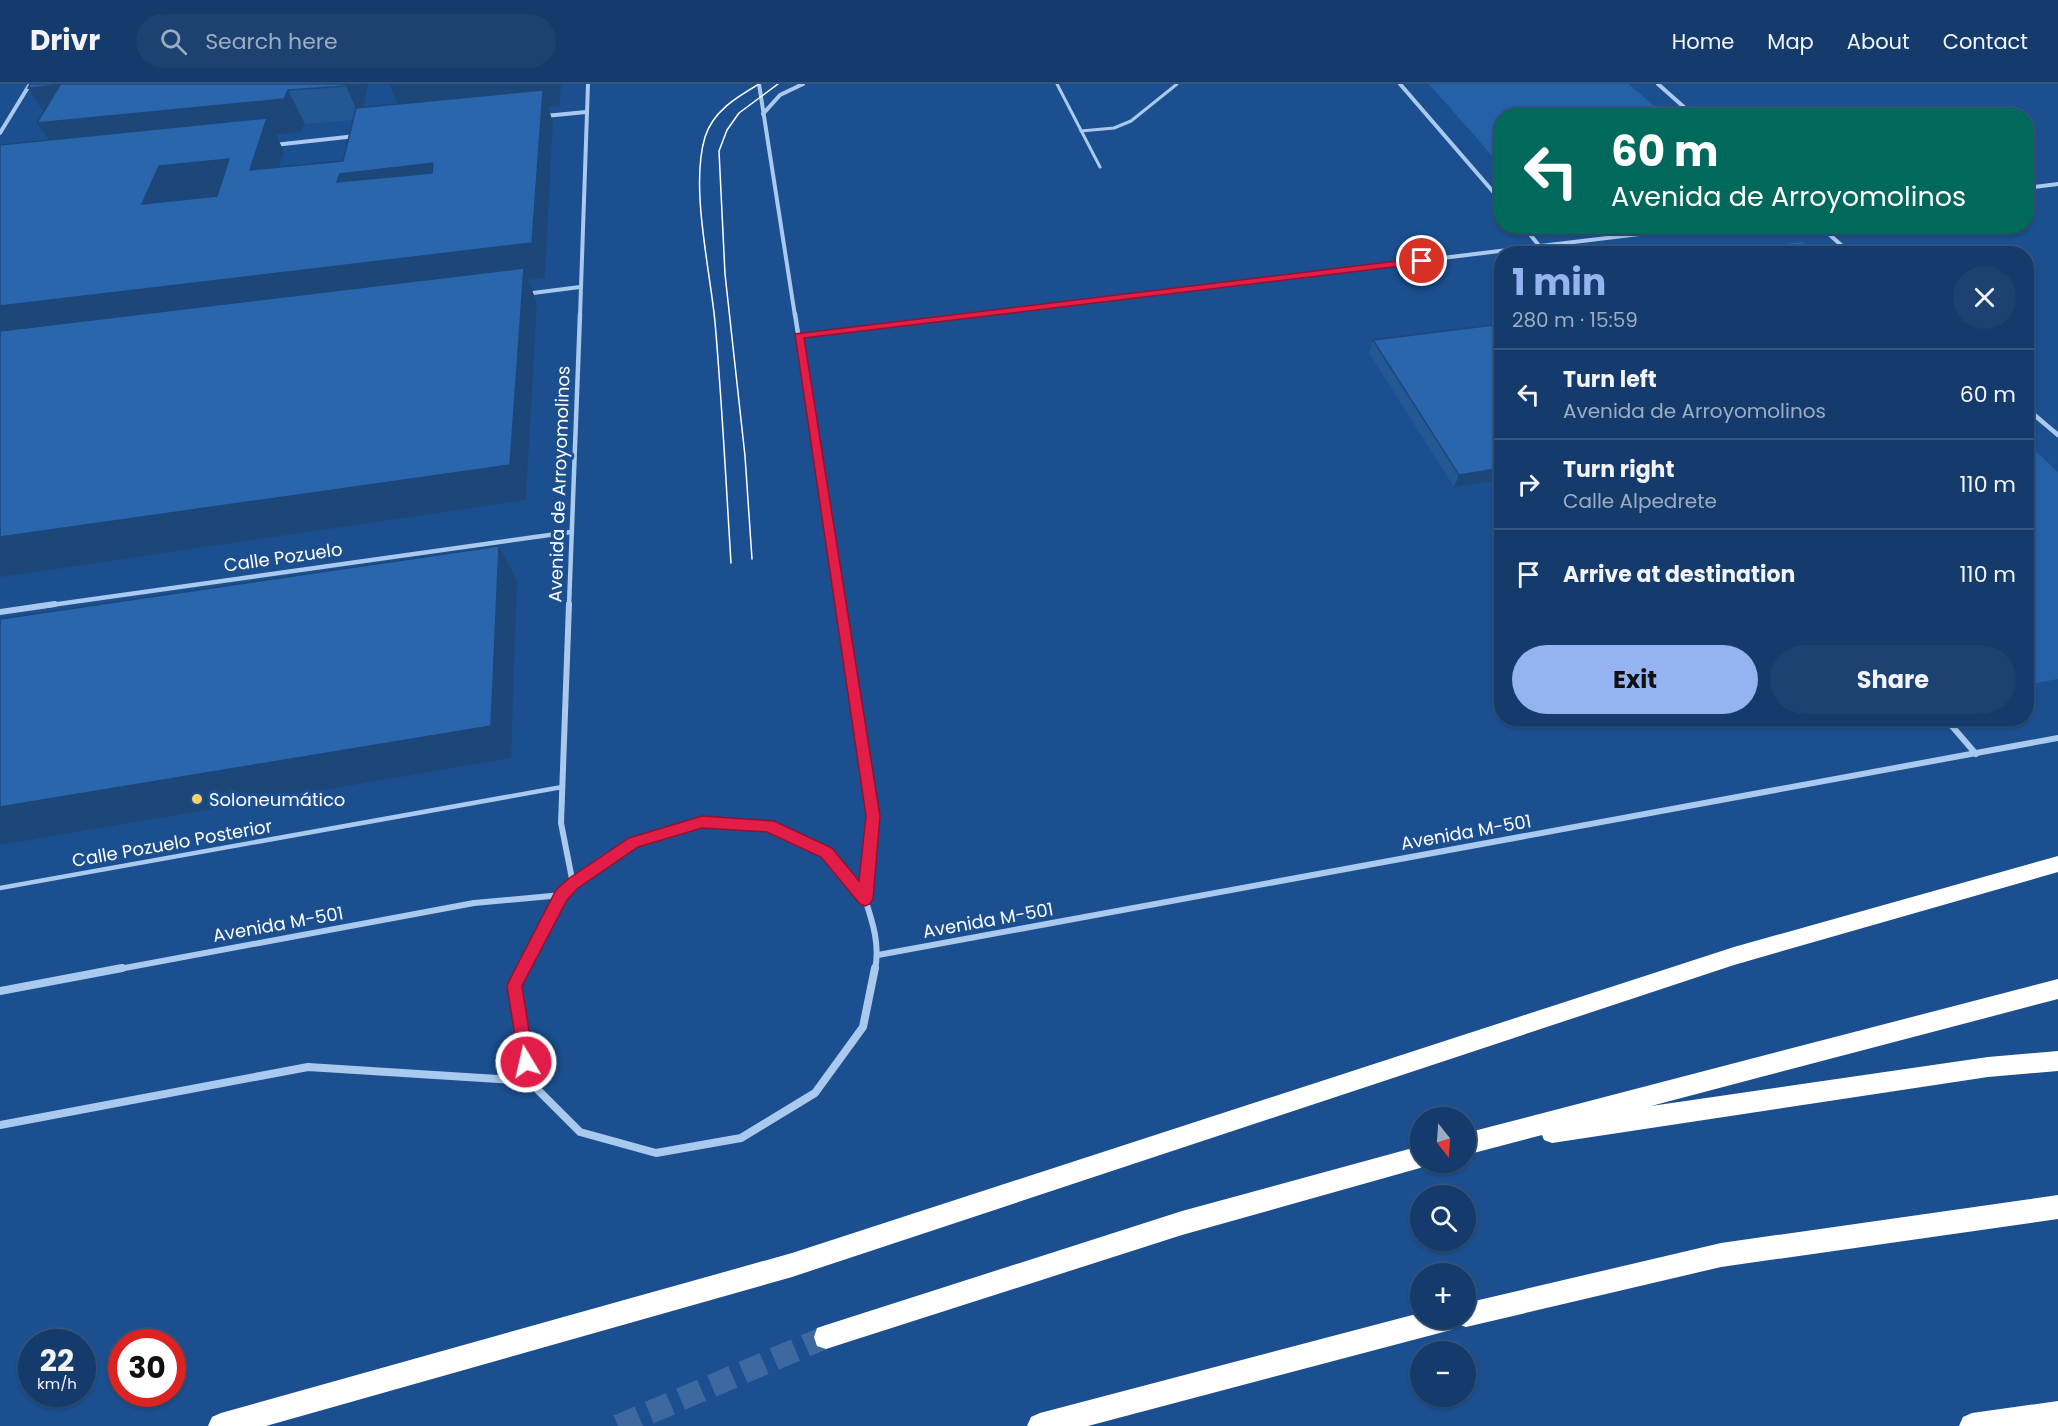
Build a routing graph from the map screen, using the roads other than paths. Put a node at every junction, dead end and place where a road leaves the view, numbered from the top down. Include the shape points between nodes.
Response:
1 (30, 84) edge
2 (588, 84) edge
3 (759, 84) edge
4 (803, 84) edge
5 (1057, 84) edge
6 (1177, 84) edge
7 (1400, 84) edge
8 (1658, 84) edge
9 (1685, 108) edge
10 (586, 112) junction
11 (763, 114) junction
12 (539, 117) edge
13 (1081, 131) junction
14 (0, 133) edge
15 (360, 136) edge
16 (265, 146) edge
17 (1100, 167) dead end
18 (2058, 184) edge
19 (2034, 187) edge
20 (1494, 193) edge
21 (1529, 234) edge
22 (1643, 234) edge
23 (1829, 234) edge
24 (1539, 246) edge
25 (1548, 246) edge
26 (1842, 246) edge
27 (1494, 253) edge
28 (580, 287) junction
29 (521, 294) edge
30 (798, 336) junction
31 (2034, 415) edge
32 (2058, 435) edge
33 (571, 532) junction
34 (0, 612) edge
35 (1952, 726) edge
36 (2058, 738) edge
37 (1976, 754) junction
38 (562, 787) junction
39 (2058, 864) edge
40 (573, 884) junction
41 (0, 888) edge
42 (562, 895) junction
43 (865, 899) junction
44 (878, 955) junction
45 (2058, 989) edge
46 (0, 991) edge
47 (2058, 1061) edge
48 (529, 1081) junction
49 (0, 1125) edge
50 (1476, 1141) edge
51 (1476, 1143) edge
52 (1410, 1159) edge
53 (2058, 1207) edge
54 (1476, 1313) edge
55 (1410, 1328) edge
56 (826, 1337) tunnel mouth
57 (2058, 1414) edge
58 (221, 1426) edge
59 (1040, 1426) edge
60 (1972, 1426) edge

1 - 14 street
2 - 10 street, Avenida de Arroyomolinos
3 - 11 street
4 - 11 street via 780,95
5 - 13 lane
6 - 13 lane via 1131,121 1114,128
7 - 20 street
8 - 9 street
10 - 12 street
10 - 28 street, Avenida de Arroyomolinos
11 - 30 street
13 - 17 lane
15 - 16 street
18 - 19 street
21 - 24 street
22 - 25 street
23 - 26 street
27 - 30 street
28 - 29 street
28 - 33 street, Avenida de Arroyomolinos
30 - 43 street via 873,816
31 - 32 street
33 - 34 street, Calle Pozuelo
33 - 38 street, Avenida de Arroyomolinos
35 - 37 street
36 - 37 street, Avenida M-501
37 - 44 street, Avenida M-501
38 - 40 street, Avenida de Arroyomolinos via 561,823
38 - 41 lane, Calle Pozuelo Posterior
39 - 58 highway via 1734,956 792,1265
40 - 42 street
40 - 43 street via 634,842 702,822 769,826 826,852
42 - 46 street, Avenida M-501 via 474,903
42 - 48 street via 514,986
43 - 44 street
44 - 48 street via 863,1027 815,1093 741,1138 656,1153 580,1132
45 - 50 highway
47 - 51 highway via 1988,1067
48 - 49 street via 308,1067
52 - 56 highway via 1182,1222
53 - 54 highway via 1721,1255
55 - 59 highway
57 - 60 highway

